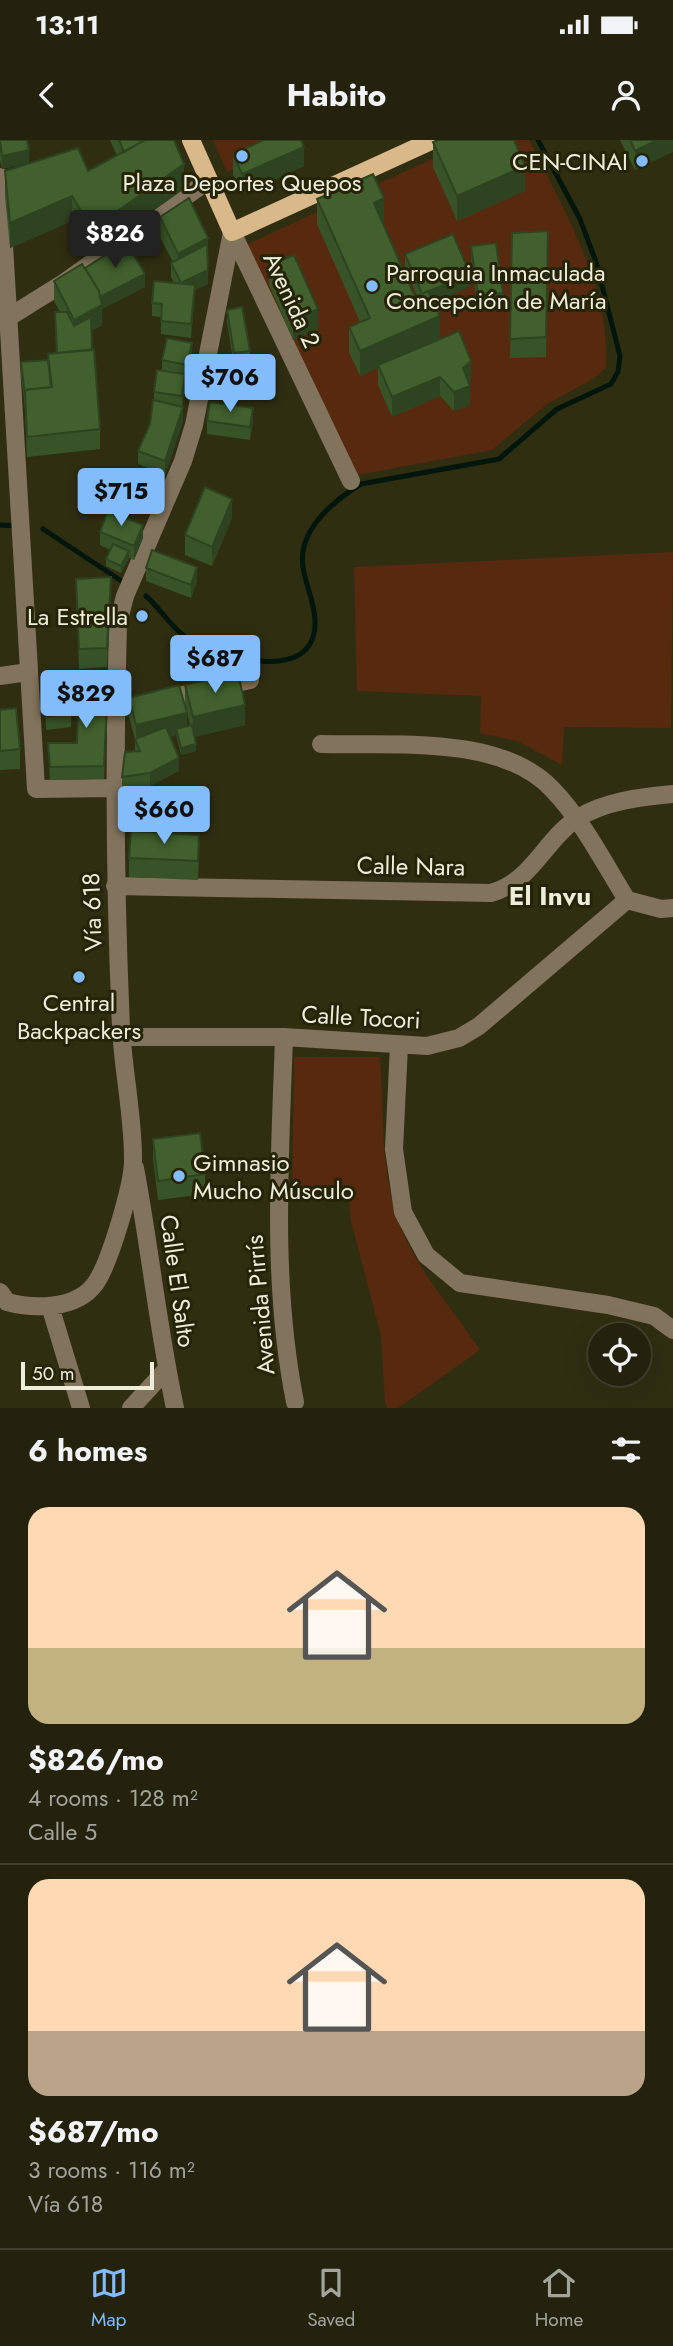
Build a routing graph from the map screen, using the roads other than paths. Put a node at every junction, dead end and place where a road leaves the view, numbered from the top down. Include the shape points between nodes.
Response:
1 (191, 140) edge
2 (433, 140) edge
3 (0, 177) edge
4 (209, 180) junction
5 (232, 232) junction
6 (4, 320) edge
7 (351, 481) dead end
8 (27, 672) junction
9 (0, 676) edge
10 (250, 680) dead end
11 (129, 706) junction
12 (321, 744) dead end
13 (114, 788) junction
14 (673, 793) edge
15 (576, 819) junction
16 (115, 886) junction
17 (627, 900) junction
18 (673, 908) edge
19 (121, 1037) junction
20 (284, 1037) junction
21 (399, 1046) junction
22 (134, 1161) junction
23 (0, 1292) edge
24 (50, 1306) junction
25 (673, 1330) edge
26 (166, 1370) junction
27 (295, 1402) dead end
28 (81, 1408) edge
29 (131, 1408) edge
30 (175, 1408) edge

1 - 4 main road, Avenida 2
2 - 5 main road
3 - 6 street
4 - 5 main road, Avenida 2
4 - 6 street via 62,285
5 - 7 street, Avenida 2
5 - 11 street, Vía 618 via 194,425 118,624
6 - 8 street
8 - 9 street
8 - 13 street via 36,789
10 - 11 street
11 - 13 street, Vía 618
12 - 15 street via 497,754 524,766 551,787
13 - 16 street, Vía 618
14 - 15 street, Calle Nara via 635,798
15 - 16 street, Calle Nara via 518,881 491,892
15 - 17 street
16 - 19 street, Vía 618
17 - 18 street
17 - 21 street, Calle Tocori via 479,1026 444,1043
19 - 20 street, Calle Tocori
19 - 22 street, Vía 618
20 - 21 street, Calle Tocori
20 - 27 street, Avenida Pirrís via 277,1249
21 - 25 street via 394,1149 403,1212 426,1255 460,1283 608,1305 654,1316
22 - 24 street, Vía 618 via 109,1260 94,1286 80,1297
22 - 26 street, Calle El Salto
23 - 24 street, Vía 618 via 7,1302 29,1308
24 - 28 street
26 - 29 street
26 - 30 street, Calle El Salto

